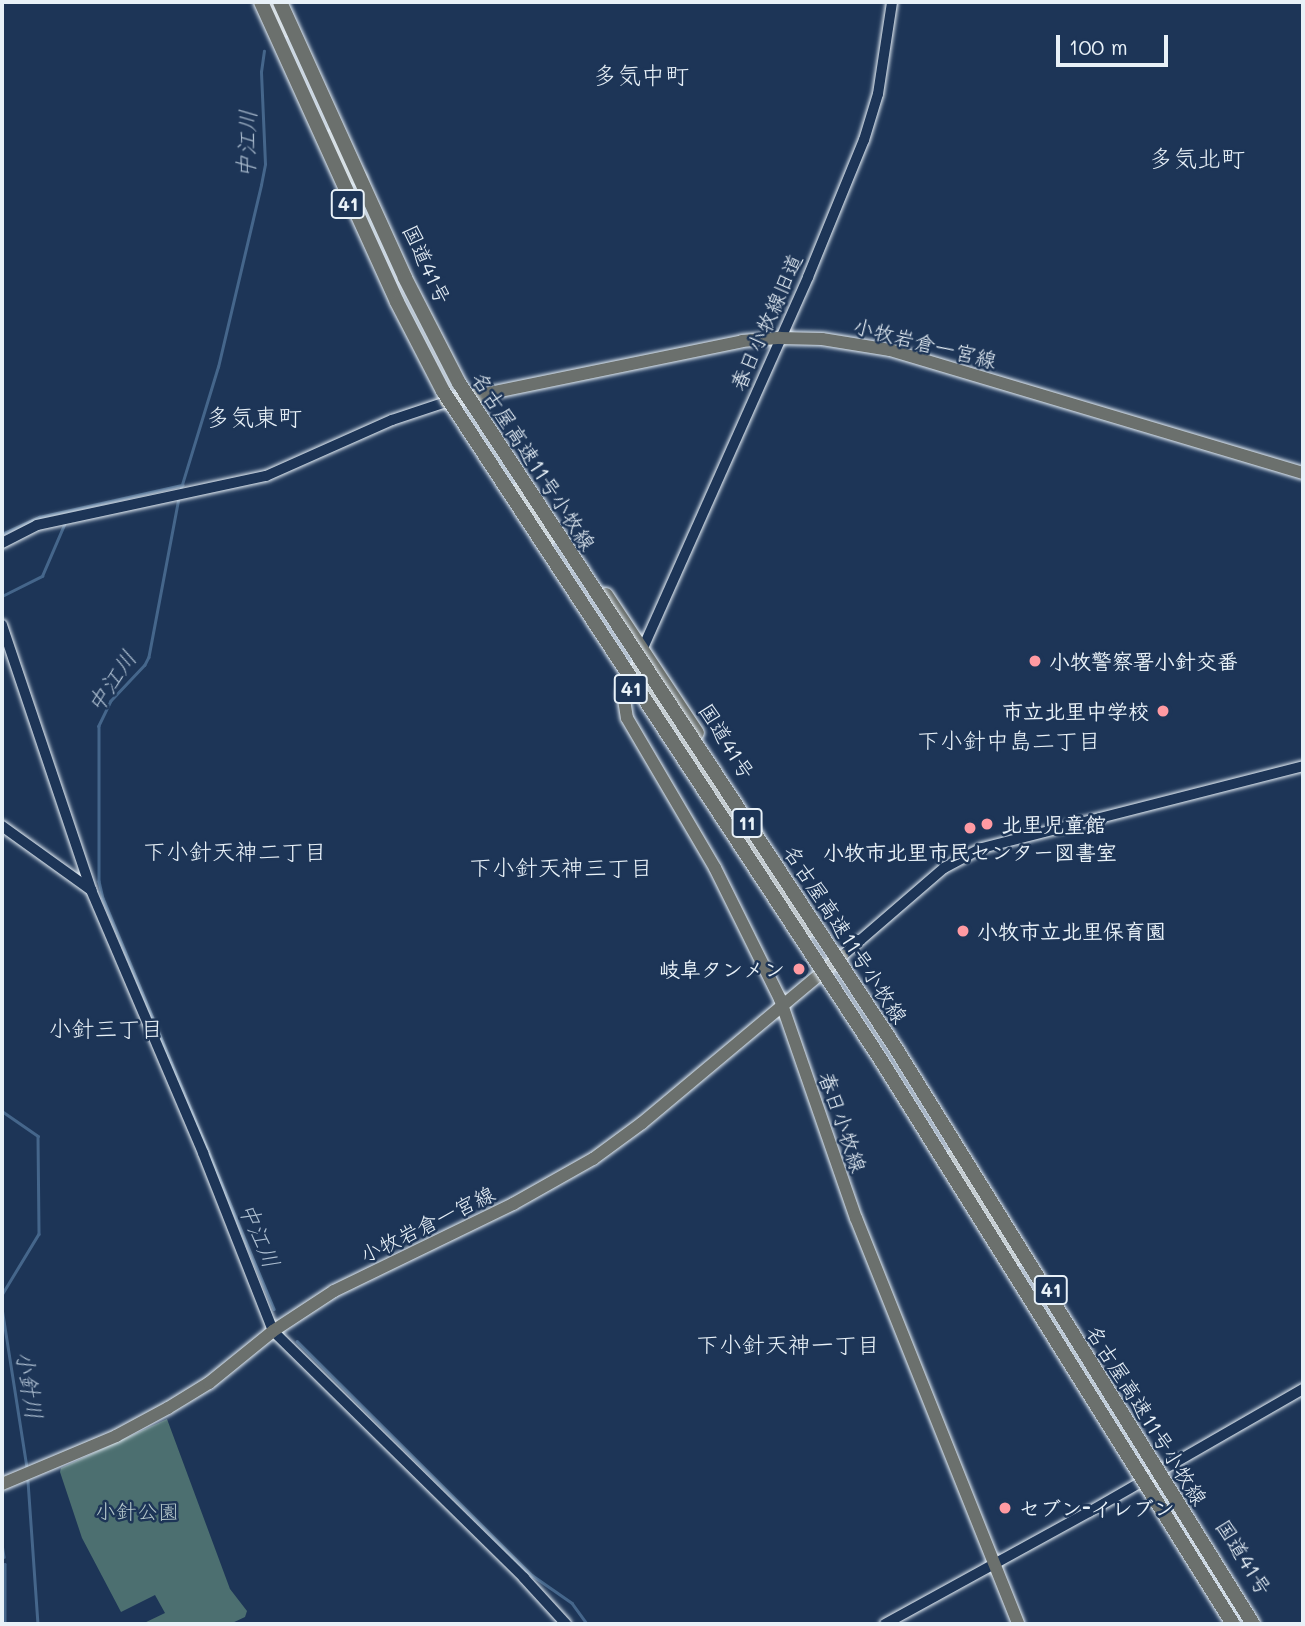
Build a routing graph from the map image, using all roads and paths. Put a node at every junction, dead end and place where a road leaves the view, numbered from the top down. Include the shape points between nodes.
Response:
1 (259, 2) edge
2 (272, 2) edge
3 (280, 2) edge
4 (287, 2) edge
5 (892, 2) edge
6 (282, 56) junction
7 (359, 179) junction
8 (780, 338) junction
9 (474, 397) junction
10 (446, 402) junction
11 (1303, 474) edge
12 (2, 543) edge
13 (2, 625) edge
14 (605, 638) junction
15 (642, 655) junction
16 (626, 683) junction
17 (1303, 766) edge
18 (2, 826) edge
19 (91, 890) junction
20 (842, 956) junction
21 (820, 974) junction
22 (782, 1005) junction
23 (273, 1331) junction
24 (1303, 1389) edge
25 (1120, 1399) junction
26 (1164, 1469) junction
27 (2, 1484) edge
28 (1140, 1484) junction
29 (993, 1564) junction
30 (566, 1624) edge
31 (885, 1624) edge
32 (1018, 1624) edge
33 (1226, 1624) edge
34 (1233, 1624) edge
35 (1253, 1624) edge
36 (1261, 1624) edge

1 - 6 highway, 41
1 - 14 highway, 名古屋高速11号小牧線 / 11, bridge via 438,381
2 - 7 highway via 349,172
3 - 7 highway, 名古屋高速11号小牧線 / 11, bridge
4 - 9 highway, 国道41号 / 41 via 412,284
5 - 8 street, 春日小牧線旧道 via 878,94 864,140
6 - 10 highway, 41 via 410,338
6 - 14 highway via 345,190 360,201 449,384 604,624
7 - 15 highway, 名古屋高速11号小牧線 / 11, bridge via 459,383
8 - 9 main road, 小牧岩倉一宮線 via 709,347
8 - 11 main road, 小牧岩倉一宮線 via 851,342 890,350
8 - 15 street, 春日小牧線旧道
9 - 10 main road, 小牧岩倉一宮線
9 - 15 highway, 国道41号 / 41
10 - 12 street via 392,420 266,476 37,525
10 - 16 highway, 41
13 - 19 street
14 - 34 highway, 名古屋高速11号小牧線 / 11, bridge via 872,1045
15 - 16 main road, 春日小牧線
15 - 20 highway, 国道41号 / 41
15 - 25 highway via 640,674 1091,1369
15 - 35 highway, 名古屋高速11号小牧線 / 11, bridge via 895,1047
16 - 21 highway, 41
16 - 22 main road, 春日小牧線 via 623,706 627,718 715,868
17 - 20 street via 982,848 944,868
18 - 19 street
19 - 23 street
20 - 21 main road, 小牧岩倉一宮線
20 - 25 highway, 国道41号 / 41
21 - 22 main road, 小牧岩倉一宮線
21 - 28 highway, 41
22 - 23 main road, 小牧岩倉一宮線 via 593,1159 526,1198 334,1291
22 - 29 main road, 春日小牧線 via 856,1218
23 - 27 main road, 小牧岩倉一宮線 via 209,1383 169,1408 116,1436
23 - 30 street
24 - 26 street
25 - 26 highway, 国道41号 / 41
26 - 28 street
26 - 36 highway, 国道41号 / 41
28 - 29 street
28 - 33 highway, 41
29 - 31 street
29 - 32 main road, 春日小牧線

